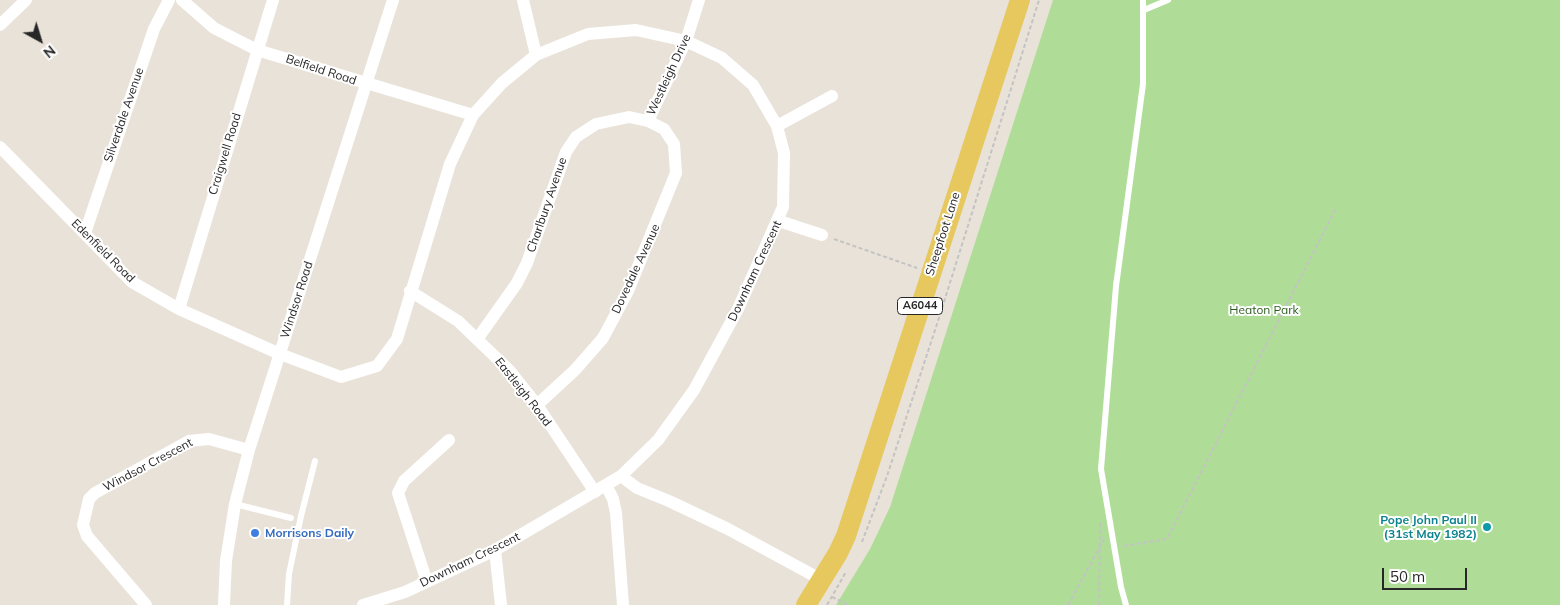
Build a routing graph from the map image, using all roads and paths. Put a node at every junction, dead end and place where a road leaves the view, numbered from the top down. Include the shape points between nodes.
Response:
1 (26, 0) edge
2 (168, 0) edge
3 (182, 0) edge
4 (273, 0) edge
5 (393, 0) edge
6 (523, 0) edge
7 (699, 0) edge
8 (1020, 0) edge
9 (1039, 0) edge
10 (1143, 0) edge
11 (1168, 0) edge
12 (1144, 10) junction
13 (0, 25) edge
14 (686, 41) junction
15 (257, 50) junction
16 (536, 55) junction
17 (368, 85) junction
18 (832, 96) dead end
19 (473, 115) junction
20 (648, 121) junction
21 (777, 126) junction
22 (0, 147) edge
23 (1336, 208) dead end
24 (779, 221) junction
25 (85, 233) junction
26 (822, 235) joint
27 (931, 272) junction
28 (410, 291) junction
29 (179, 309) junction
30 (478, 338) junction
31 (280, 354) junction
32 (536, 405) junction
33 (449, 440) dead end
34 (249, 450) junction
35 (315, 461) dead end
36 (621, 476) junction
37 (600, 488) junction
38 (235, 504) junction
39 (291, 518) dead end
40 (1100, 518) dead end
41 (1111, 526) junction
42 (1100, 547) junction
43 (858, 548) dead end
44 (1114, 548) junction
45 (496, 550) junction
46 (850, 564) dead end
47 (427, 582) junction
48 (821, 595) edge
49 (146, 605) edge
50 (224, 605) edge
51 (287, 605) edge
52 (363, 605) edge
53 (501, 605) edge
54 (622, 605) edge
55 (849, 605) edge
56 (1068, 605) edge
57 (1099, 605) edge
58 (1126, 605) edge

1 - 13 street
2 - 25 street, Silverdale Avenue via 154,29
3 - 15 street, Belfield Road via 214,28
4 - 15 street, Craigwell Road
5 - 17 street, Windsor Road
6 - 16 street
7 - 14 street, Westleigh Drive
8 - 27 main road, Sheepfoot Lane / A6044
9 - 43 path via 937,324
10 - 12 lane
11 - 12 lane
12 - 41 lane via 1143,84 1116,286 1101,470
14 - 16 street, Downham Crescent via 636,30 588,34
14 - 20 street, Westleigh Drive
14 - 21 street, Downham Crescent via 722,58 752,85
15 - 17 street, Belfield Road
15 - 29 street, Craigwell Road
16 - 19 street, Downham Crescent via 502,83
17 - 19 street, Belfield Road
17 - 31 street, Windsor Road
18 - 21 street
19 - 28 street, Downham Crescent via 450,164
20 - 30 street, Charlbury Avenue via 629,117 614,119 585,129 576,137 566,152 527,263 517,283
20 - 32 street, Dovedale Avenue via 670,136 677,156 676,173 653,235 603,338 575,370
21 - 24 street, Downham Crescent via 784,153 783,207
22 - 25 street, Edenfield Road
23 - 44 path via 1167,539
24 - 26 street
24 - 36 street, Downham Crescent via 738,309 694,390 658,440
25 - 29 street, Edenfield Road via 132,282
26 - 27 path
27 - 48 main road, Sheepfoot Lane / A6044 via 846,536
28 - 30 street, Eastleigh Road via 458,321
28 - 31 street, Downham Crescent via 397,339 377,366 341,377
29 - 31 street, Edenfield Road
30 - 32 street, Eastleigh Road
31 - 34 street, Windsor Road
32 - 37 street, Eastleigh Road
33 - 47 street via 404,481 398,493
34 - 38 street, Windsor Road
34 - 49 street, Windsor Crescent via 208,439 189,441 89,499 83,516 87,536
35 - 51 lane via 295,545
36 - 37 street, Downham Crescent
36 - 48 street via 637,488 728,529
37 - 45 street, Downham Crescent
37 - 54 street, Eastleigh Road via 613,500 616,513
38 - 39 lane
38 - 50 street, Windsor Road via 226,561
40 - 42 path
41 - 42 path
41 - 44 lane
42 - 56 path
42 - 57 path
44 - 58 lane
45 - 47 street, Downham Crescent
45 - 53 street
46 - 48 path
47 - 52 street, Downham Crescent
48 - 55 path

